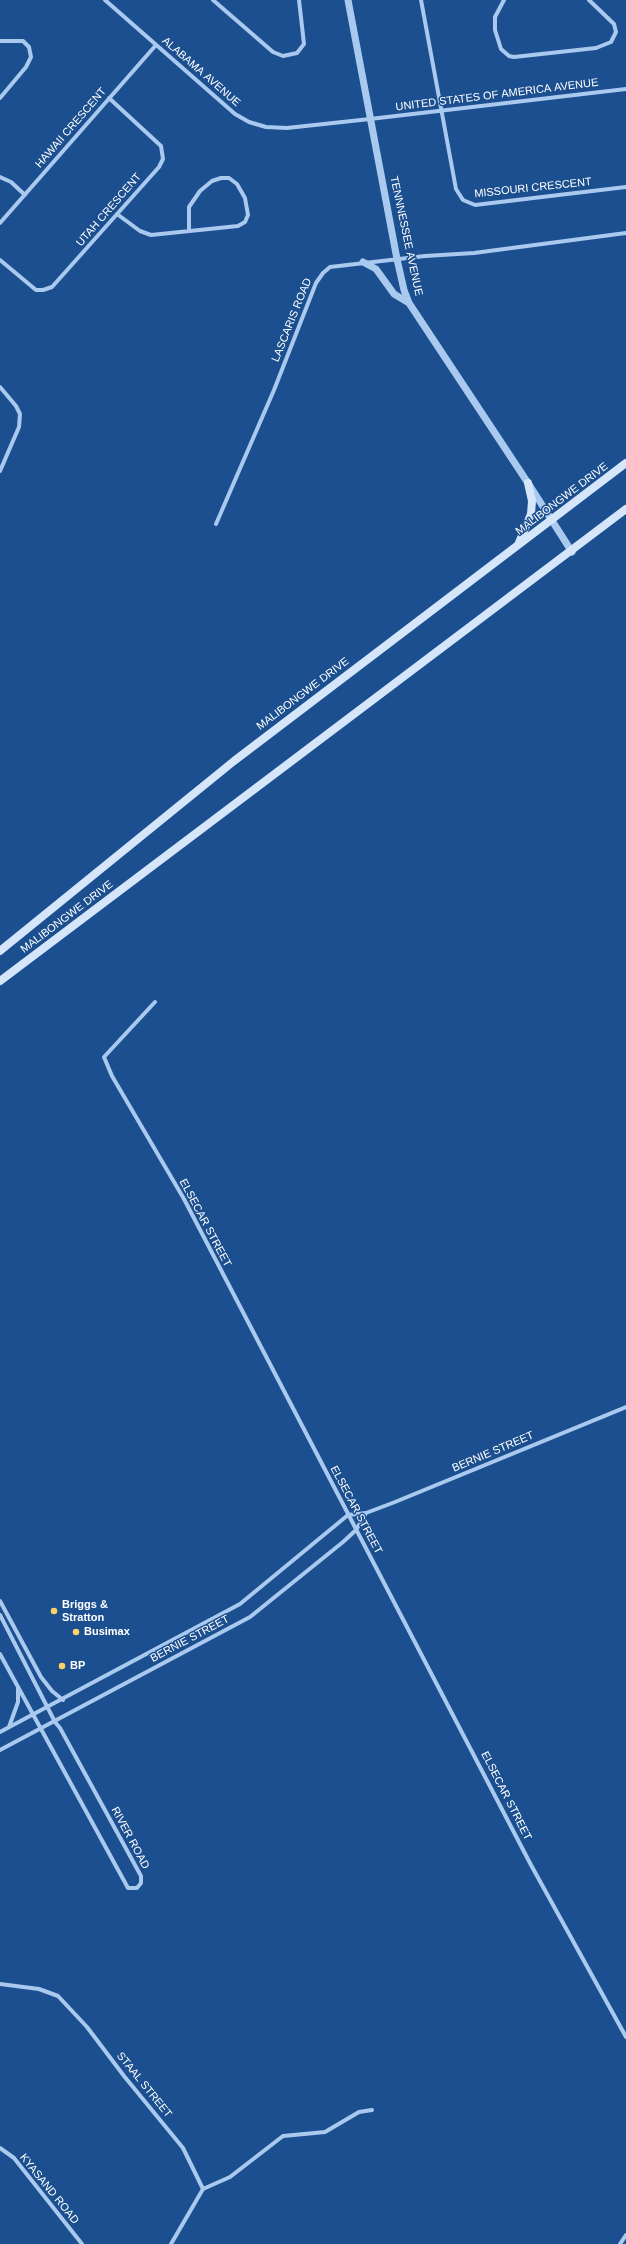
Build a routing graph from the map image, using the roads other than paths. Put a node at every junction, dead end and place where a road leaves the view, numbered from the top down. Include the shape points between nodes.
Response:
1 (105, 0) edge
2 (213, 0) edge
3 (299, 0) edge
4 (348, 0) edge
5 (421, 0) edge
6 (504, 0) edge
7 (589, 0) edge
8 (0, 40) edge
9 (156, 45) junction
10 (626, 89) edge
11 (0, 98) edge
12 (109, 98) junction
13 (442, 110) junction
14 (370, 119) junction
15 (0, 177) edge
16 (626, 188) edge
17 (25, 195) junction
18 (117, 214) junction
19 (0, 223) edge
20 (189, 231) junction
21 (626, 233) edge
22 (397, 259) junction
23 (0, 260) edge
24 (362, 262) junction
25 (409, 303) junction
26 (0, 387) edge
27 (626, 463) edge
28 (0, 471) edge
29 (528, 483) junction
30 (626, 509) edge
31 (552, 519) junction
32 (216, 524) dead end
33 (518, 546) junction
34 (572, 552) junction
35 (0, 951) edge
36 (0, 980) edge
37 (155, 1002) dead end
38 (626, 1407) edge
39 (366, 1513) junction
40 (348, 1515) junction
41 (356, 1530) junction
42 (0, 1601) edge
43 (0, 1615) edge
44 (0, 1654) edge
45 (18, 1687) junction
46 (63, 1700) junction
47 (48, 1708) junction
48 (33, 1716) junction
49 (55, 1722) junction
50 (9, 1728) junction
51 (40, 1730) junction
52 (0, 1732) edge
53 (0, 1750) edge
54 (0, 1984) edge
55 (626, 2037) edge
56 (372, 2110) dead end
57 (0, 2148) edge
58 (203, 2189) junction
59 (626, 2235) edge
60 (82, 2244) edge
61 (171, 2244) edge
62 (620, 2244) edge

1 - 9 street, ALABAMA AVENUE
2 - 3 street via 273,52 287,56 298,53 304,44
4 - 14 street, TENNNESSEE AVENUE
5 - 13 street
6 - 7 street via 495,17 495,30 501,49 514,57 596,48 611,42 616,32 612,21
8 - 11 street via 23,42 29,47 31,57
9 - 12 street, HAWAII CRESCENT
9 - 14 street, ALABAMA AVENUE via 235,114 258,125 287,128
10 - 13 street, UNITED STATES OF AMERICA AVENUE
12 - 17 street, HAWAII CRESCENT
12 - 18 street, UTAH CRESCENT via 158,142 163,154 159,167
13 - 14 street, UNITED STATES OF AMERICA AVENUE
13 - 16 street, MISSOURI CRESCENT via 456,189 470,204 480,205
14 - 22 street, TENNNESSEE AVENUE
15 - 17 street via 11,182
17 - 19 street, HAWAII CRESCENT
18 - 20 street via 148,235
18 - 23 street, UTAH CRESCENT via 56,284 48,289 34,288
20 - 20 street via 238,226 246,222 247,208 243,192 237,184 229,178 221,178 212,181 200,191 189,207
21 - 22 street, LASCARIS ROAD via 474,253
22 - 24 street, LASCARIS ROAD
22 - 25 street, TENNNESSEE AVENUE
24 - 25 street via 376,269 394,294
24 - 32 street, LASCARIS ROAD via 330,268 318,279
25 - 29 street, TENNNESSEE AVENUE
26 - 28 street via 20,414 18,427
27 - 31 main road, MALIBONGWE DRIVE
29 - 31 street, TENNNESSEE AVENUE
29 - 33 main road via 532,501 531,514
30 - 34 main road, MALIBONGWE DRIVE
31 - 33 main road, MALIBONGWE DRIVE
31 - 34 street, TENNNESSEE AVENUE
33 - 35 main road, MALIBONGWE DRIVE via 234,760
34 - 36 main road, MALIBONGWE DRIVE via 430,655
37 - 40 street, ELSECAR STREET via 104,1057 112,1076 184,1198
38 - 39 street, BERNIE STREET
39 - 40 street, BERNIE STREET
39 - 41 street, BERNIE STREET
40 - 41 street, ELSECAR STREET
40 - 46 street, BERNIE STREET via 240,1604
41 - 49 street, BERNIE STREET via 246,1620
41 - 55 street, ELSECAR STREET via 406,1621 531,1865
42 - 46 street via 41,1677 52,1692
43 - 47 street, RIVER ROAD
44 - 45 street, RIVER ROAD
45 - 48 street, RIVER ROAD
45 - 50 street via 18,1702
46 - 47 street, BERNIE STREET
47 - 48 street, BERNIE STREET
47 - 49 street, RIVER ROAD
48 - 50 street, BERNIE STREET
48 - 51 street, RIVER ROAD
49 - 51 street, BERNIE STREET
49 - 51 street, RIVER ROAD via 141,1876 142,1884 137,1888 128,1888
50 - 52 street, BERNIE STREET
51 - 53 street, BERNIE STREET
54 - 58 street, STAAL STREET via 52,1992 65,2003 87,2027 182,2148
56 - 58 street via 359,2112 325,2132 283,2136 230,2176
57 - 60 street, KYASAND ROAD via 14,2158
58 - 61 street
59 - 62 street

